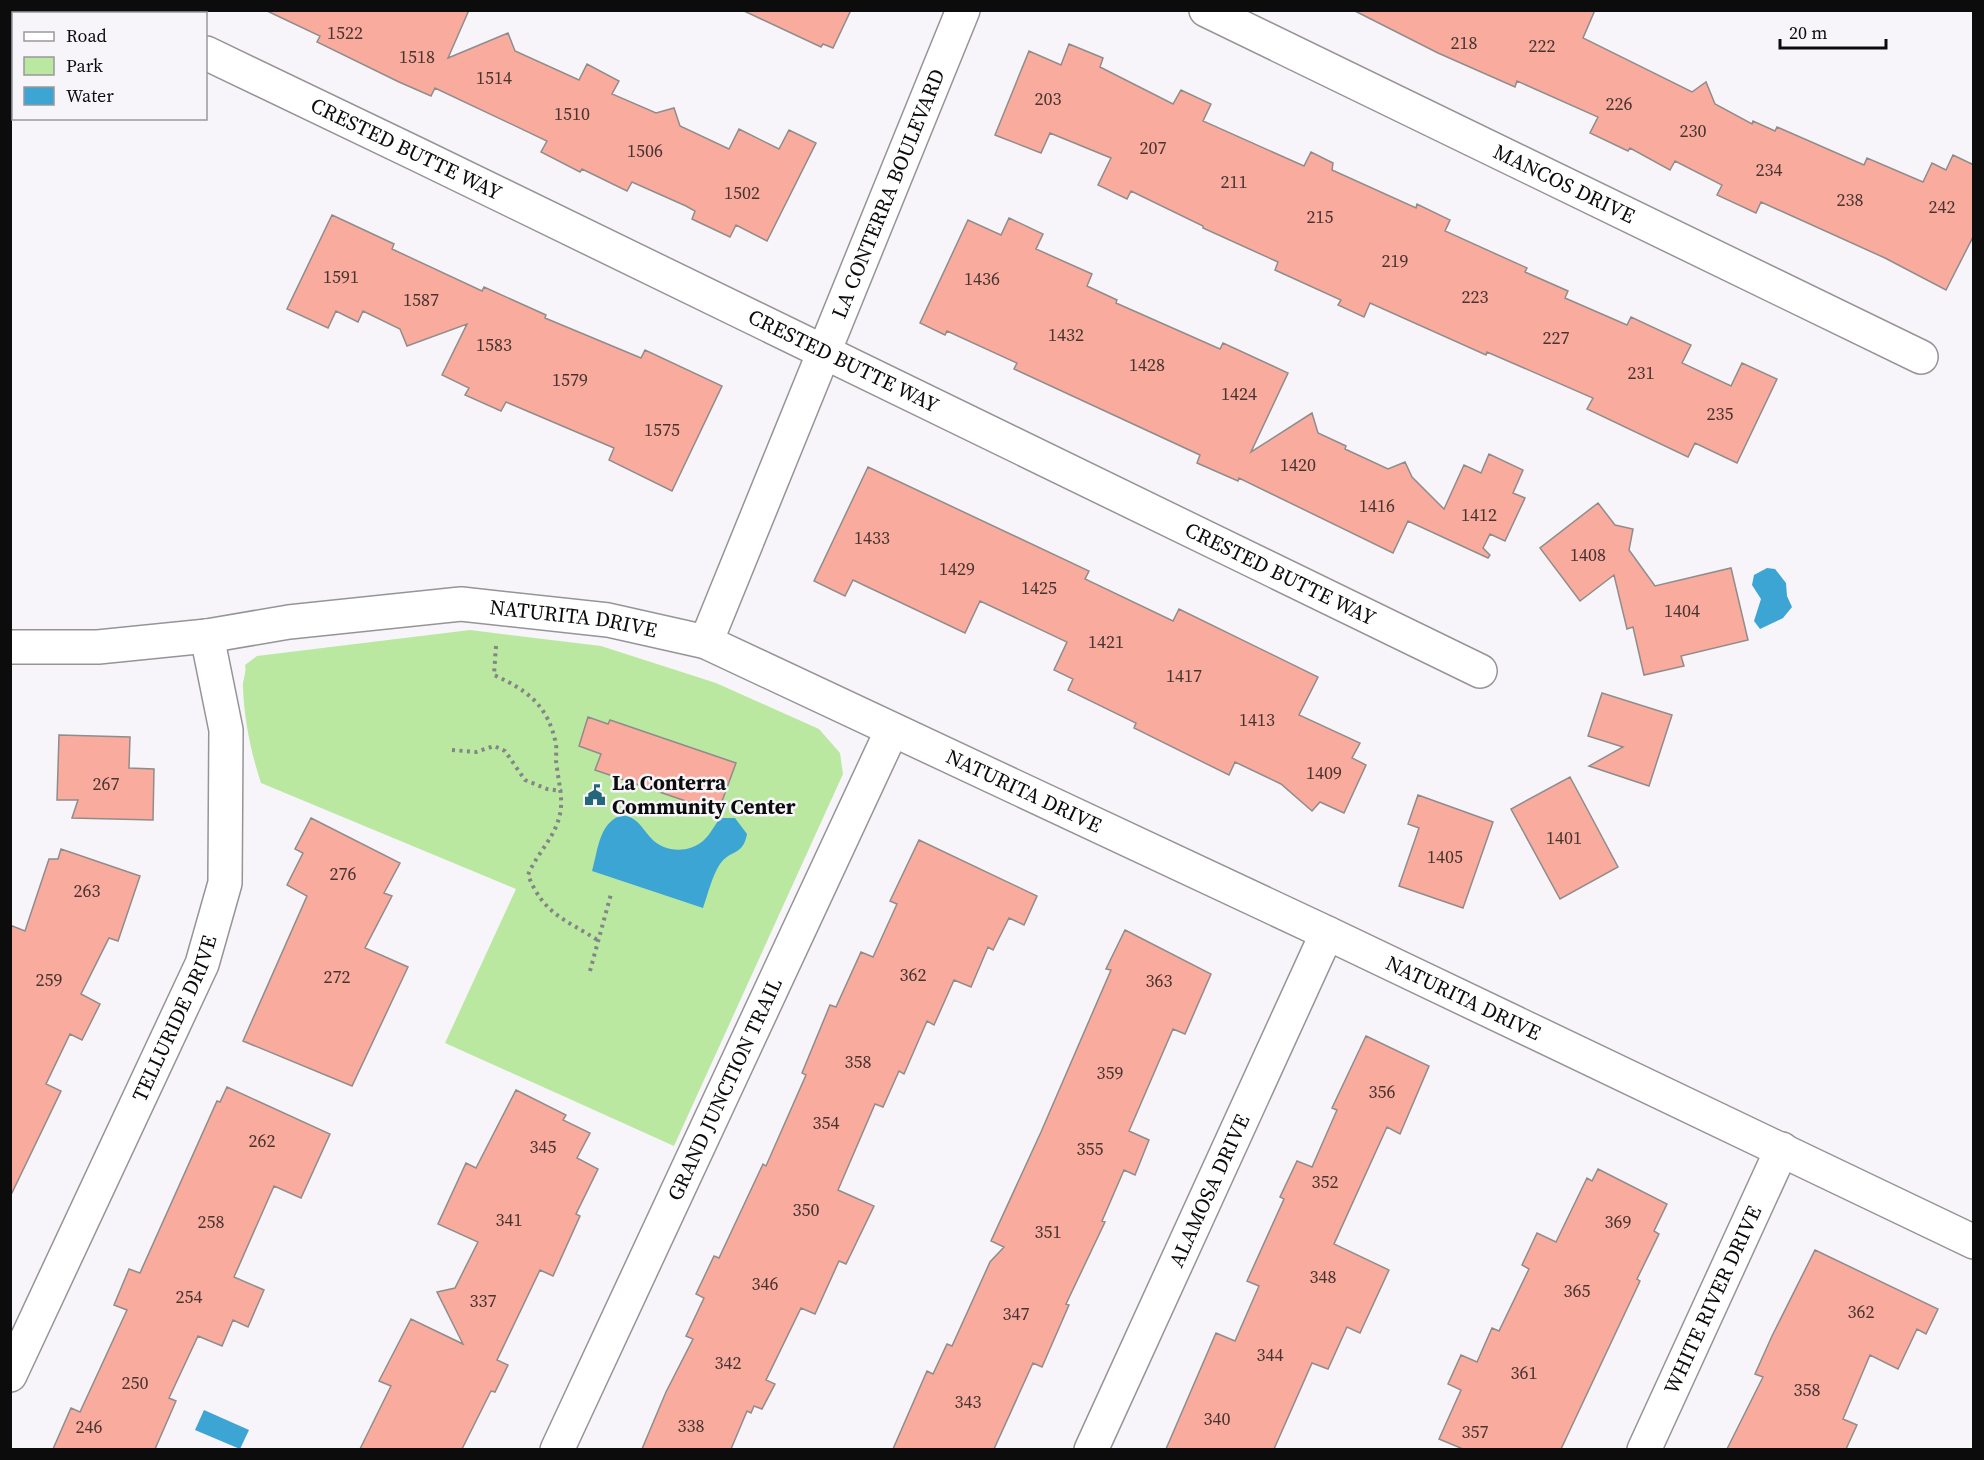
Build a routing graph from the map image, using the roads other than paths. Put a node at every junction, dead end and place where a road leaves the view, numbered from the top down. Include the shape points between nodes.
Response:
1 (963, 10) edge
2 (1206, 10) edge
3 (207, 53) edge
4 (825, 354) junction
5 (1921, 357) dead end
6 (207, 636) junction
7 (706, 642) junction
8 (10, 647) edge
9 (1480, 670) dead end
10 (892, 730) junction
11 (1327, 933) junction
12 (1782, 1149) junction
13 (1974, 1242) edge
14 (10, 1375) edge
15 (557, 1449) edge
16 (1091, 1449) edge
17 (1644, 1449) edge

1 - 4 street, LA CONTERRA BOULEVARD
2 - 5 street, MANCOS DRIVE
3 - 4 street, CRESTED BUTTE WAY
4 - 7 street, LA CONTERRA BOULEVARD
4 - 9 street, CRESTED BUTTE WAY
6 - 7 street, NATURITA DRIVE via 289,622 461,604 608,620
6 - 8 street, NATURITA DRIVE via 98,647
6 - 14 street, TELLURIDE DRIVE via 226,730 225,883 202,964
7 - 10 street, NATURITA DRIVE
10 - 11 street, NATURITA DRIVE
10 - 15 street, GRAND JUNCTION TRAIL
11 - 12 street, NATURITA DRIVE
11 - 16 street, ALAMOSA DRIVE
12 - 13 street, NATURITA DRIVE
12 - 17 street, WHITE RIVER DRIVE

